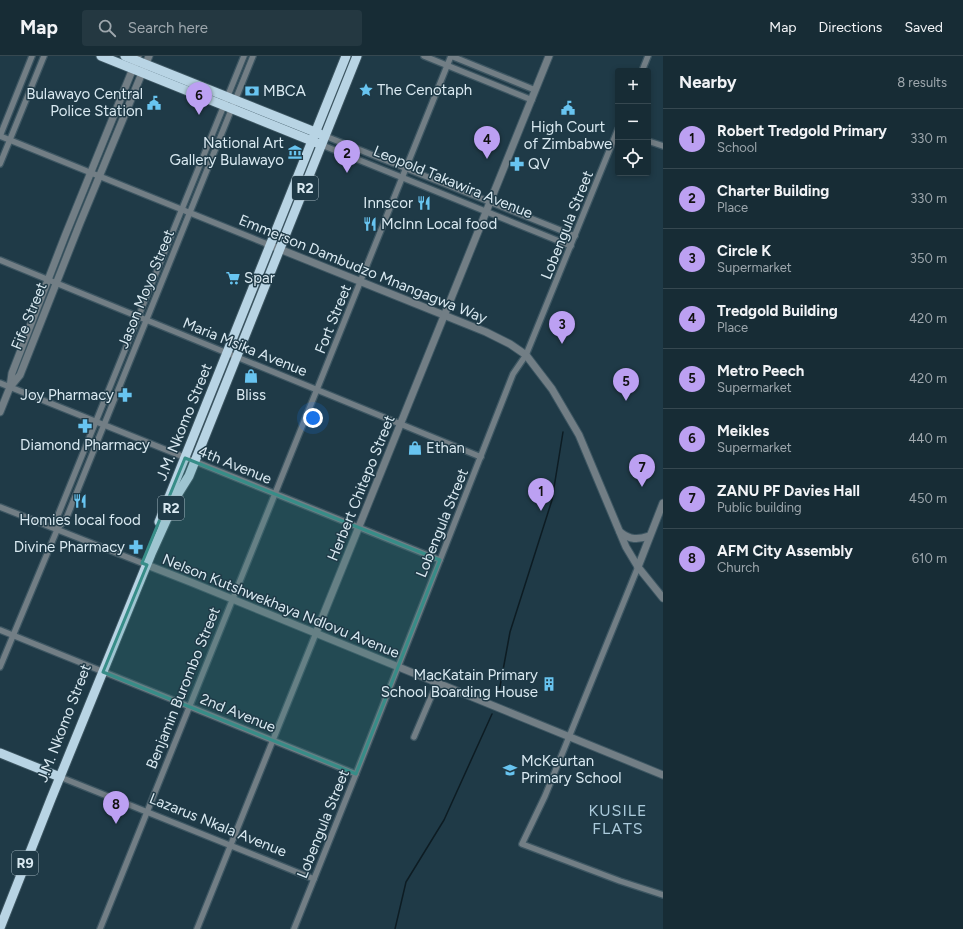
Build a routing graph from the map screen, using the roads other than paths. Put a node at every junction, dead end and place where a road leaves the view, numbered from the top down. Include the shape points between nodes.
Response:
1 (32, 56) edge
2 (44, 56) edge
3 (101, 56) edge
4 (125, 56) edge
5 (244, 56) edge
6 (253, 56) edge
7 (346, 56) edge
8 (357, 56) edge
9 (424, 56) edge
10 (451, 56) edge
11 (549, 56) edge
12 (648, 56) edge
13 (135, 62) edge
14 (145, 64) edge
15 (448, 66) junction
16 (643, 68) edge
17 (535, 90) junction
18 (532, 100) junction
19 (230, 103) junction
20 (0, 136) edge
21 (313, 136) junction
22 (615, 136) edge
23 (10, 140) junction
24 (324, 140) junction
25 (651, 141) edge
26 (663, 146) edge
27 (0, 164) edge
28 (407, 168) junction
29 (90, 173) junction
30 (99, 176) junction
31 (403, 178) junction
32 (490, 202) junction
33 (182, 210) junction
34 (486, 212) junction
35 (190, 213) junction
36 (575, 236) junction
37 (269, 244) junction
38 (571, 246) junction
39 (280, 249) junction
40 (0, 260) edge
41 (48, 279) junction
42 (56, 282) junction
43 (361, 282) junction
44 (139, 316) junction
45 (444, 316) junction
46 (146, 319) junction
47 (227, 352) junction
48 (526, 355) junction
49 (237, 356) junction
50 (0, 383) edge
51 (10, 388) junction
52 (318, 390) junction
53 (0, 412) edge
54 (96, 422) junction
55 (401, 424) junction
56 (104, 425) junction
57 (481, 457) junction
58 (185, 458) junction
59 (195, 462) junction
60 (275, 494) junction
61 (663, 503) edge
62 (0, 507) edge
63 (358, 528) junction
64 (57, 530) junction
65 (620, 532) junction
66 (649, 536) junction
67 (440, 560) junction
68 (144, 564) junction
69 (638, 567) junction
70 (663, 598) edge
71 (232, 599) junction
72 (0, 630) edge
73 (316, 633) junction
74 (13, 635) junction
75 (0, 666) edge
76 (398, 667) junction
77 (101, 671) junction
78 (437, 683) junction
79 (189, 706) junction
80 (414, 737) dead end
81 (570, 737) junction
82 (273, 741) junction
83 (0, 752) edge
84 (356, 774) junction
85 (663, 775) edge
86 (58, 776) junction
87 (147, 812) junction
88 (230, 845) junction
89 (314, 879) junction
90 (663, 895) edge
91 (0, 927) edge
92 (6, 929) edge
93 (100, 929) edge
94 (197, 929) edge
95 (294, 929) edge

1 - 20 street
2 - 23 street
3 - 13 highway, Leopold Takawira Avenue
4 - 13 highway, Leopold Takawira Avenue
5 - 19 street, Jason Moyo Street
6 - 19 street, Jason Moyo Street
7 - 21 highway, J.M. Nkomo Street / R2
8 - 24 highway, J.M. Nkomo Street / R2
9 - 15 street
10 - 15 street, Fort Street
10 - 17 street
11 - 17 street, Herbert Chitepo Street
12 - 16 street
13 - 14 highway, Leopold Takawira Avenue
13 - 29 street, Fife Street
14 - 19 highway, Leopold Takawira Avenue
14 - 30 street, Fife Street
15 - 18 street
15 - 28 street, Fort Street
17 - 18 street, Herbert Chitepo Street
18 - 32 street, Herbert Chitepo Street
19 - 21 highway, Leopold Takawira Avenue
19 - 33 street, Jason Moyo Street
19 - 35 street, Jason Moyo Street
20 - 23 street, Emmerson Dambudzo Mnangagwa Way
21 - 24 highway, Leopold Takawira Avenue
21 - 37 highway, J.M. Nkomo Street / R2
22 - 36 street, Lobengula Street
23 - 27 street
23 - 29 street, Emmerson Dambudzo Mnangagwa Way
24 - 28 street, Leopold Takawira Avenue
24 - 31 street, Leopold Takawira Avenue
24 - 39 highway, J.M. Nkomo Street / R2
25 - 26 street
28 - 31 street, Fort Street
28 - 32 street, Leopold Takawira Avenue
29 - 30 street, Emmerson Dambudzo Mnangagwa Way
29 - 41 street, Fife Street
30 - 33 street, Emmerson Dambudzo Mnangagwa Way
30 - 42 street, Fife Street
31 - 34 street, Leopold Takawira Avenue
31 - 43 street, Fort Street
32 - 34 street, Herbert Chitepo Street
32 - 36 street, Leopold Takawira Avenue
33 - 35 street, Emmerson Dambudzo Mnangagwa Way
33 - 44 street, Jason Moyo Street
34 - 38 street, Leopold Takawira Avenue
34 - 45 street, Herbert Chitepo Street
35 - 37 street, Emmerson Dambudzo Mnangagwa Way
35 - 46 street, Jason Moyo Street
36 - 38 street, Lobengula Street
37 - 39 street, Emmerson Dambudzo Mnangagwa Way
37 - 47 highway, J.M. Nkomo Street / R2
38 - 48 street, Lobengula Street
39 - 43 street, Emmerson Dambudzo Mnangagwa Way
39 - 49 highway, J.M. Nkomo Street / R2
40 - 41 street, Maria Msika Avenue
41 - 42 street, Maria Msika Avenue
41 - 51 street, Fife Street via 12,373
42 - 44 street, Maria Msika Avenue
42 - 51 street, Fife Street via 20,374
43 - 45 street, Emmerson Dambudzo Mnangagwa Way
43 - 52 street, Fort Street
44 - 46 street, Maria Msika Avenue
44 - 54 street, Jason Moyo Street
45 - 48 street, Emmerson Dambudzo Mnangagwa Way via 510,344
45 - 55 street, Herbert Chitepo Street
46 - 47 street, Maria Msika Avenue
46 - 56 street, Jason Moyo Street
47 - 49 street, Maria Msika Avenue
47 - 58 highway, J.M. Nkomo Street / R2
48 - 57 street, Lobengula Street via 513,374
48 - 65 street, Emmerson Dambudzo Mnangagwa Way via 552,389 575,429
49 - 52 street, Maria Msika Avenue
49 - 59 highway, J.M. Nkomo Street / R2
50 - 51 street, 4th Avenue
51 - 53 street
51 - 54 street, 4th Avenue
52 - 55 street, Maria Msika Avenue
52 - 60 street, Benjamin Burombo Street
54 - 56 street, 4th Avenue
54 - 64 street, Jason Moyo Street via 58,515
55 - 57 street, Maria Msika Avenue
55 - 63 street, Herbert Chitepo Street
56 - 58 street, 4th Avenue
56 - 64 street, Jason Moyo Street via 66,519
57 - 67 street, Lobengula Street
58 - 59 street, 4th Avenue
58 - 68 highway, J.M. Nkomo Street / R2
59 - 60 street, 4th Avenue
59 - 68 highway, J.M. Nkomo Street / R2
60 - 63 street, 4th Avenue
60 - 71 street, Benjamin Burombo Street
61 - 66 street
62 - 64 street, Nelson Kutshwekhaya Ndlovu Avenue
63 - 67 street, 4th Avenue
63 - 73 street, Herbert Chitepo Street
64 - 68 street, Nelson Kutshwekhaya Ndlovu Avenue
64 - 74 street, Jason Moyo Street
65 - 66 street via 634,539
65 - 69 street, Emmerson Dambudzo Mnangagwa Way
66 - 69 street
67 - 76 street, Lobengula Street
68 - 71 street, Nelson Kutshwekhaya Ndlovu Avenue
68 - 77 highway, J.M. Nkomo Street / R2
69 - 70 street
69 - 81 street
71 - 73 street, Nelson Kutshwekhaya Ndlovu Avenue
71 - 79 street, Benjamin Burombo Street
72 - 74 street, 2nd Avenue
73 - 76 street, Nelson Kutshwekhaya Ndlovu Avenue
73 - 82 street, Herbert Chitepo Street
74 - 75 street, Jason Moyo Street
74 - 77 street, 2nd Avenue
76 - 78 street, Nelson Kutshwekhaya Ndlovu Avenue
76 - 84 street, Lobengula Street
77 - 79 street, 2nd Avenue
77 - 86 highway, J.M. Nkomo Street / R2
78 - 80 street
78 - 81 street, Nelson Kutshwekhaya Ndlovu Avenue
79 - 82 street, 2nd Avenue
79 - 87 street, Benjamin Burombo Street
81 - 85 street, Nelson Kutshwekhaya Ndlovu Avenue
81 - 90 street via 522,844
82 - 84 street, 2nd Avenue
82 - 88 street, Herbert Chitepo Street
83 - 86 highway, Lazarus Nkala Avenue
84 - 89 street, Lobengula Street
86 - 87 street, Lazarus Nkala Avenue
86 - 91 highway, R9
87 - 88 street, Lazarus Nkala Avenue
87 - 93 street, Benjamin Burombo Street
88 - 89 street, Lazarus Nkala Avenue
88 - 94 street, Herbert Chitepo Street
89 - 95 street, Lobengula Street
91 - 92 street

